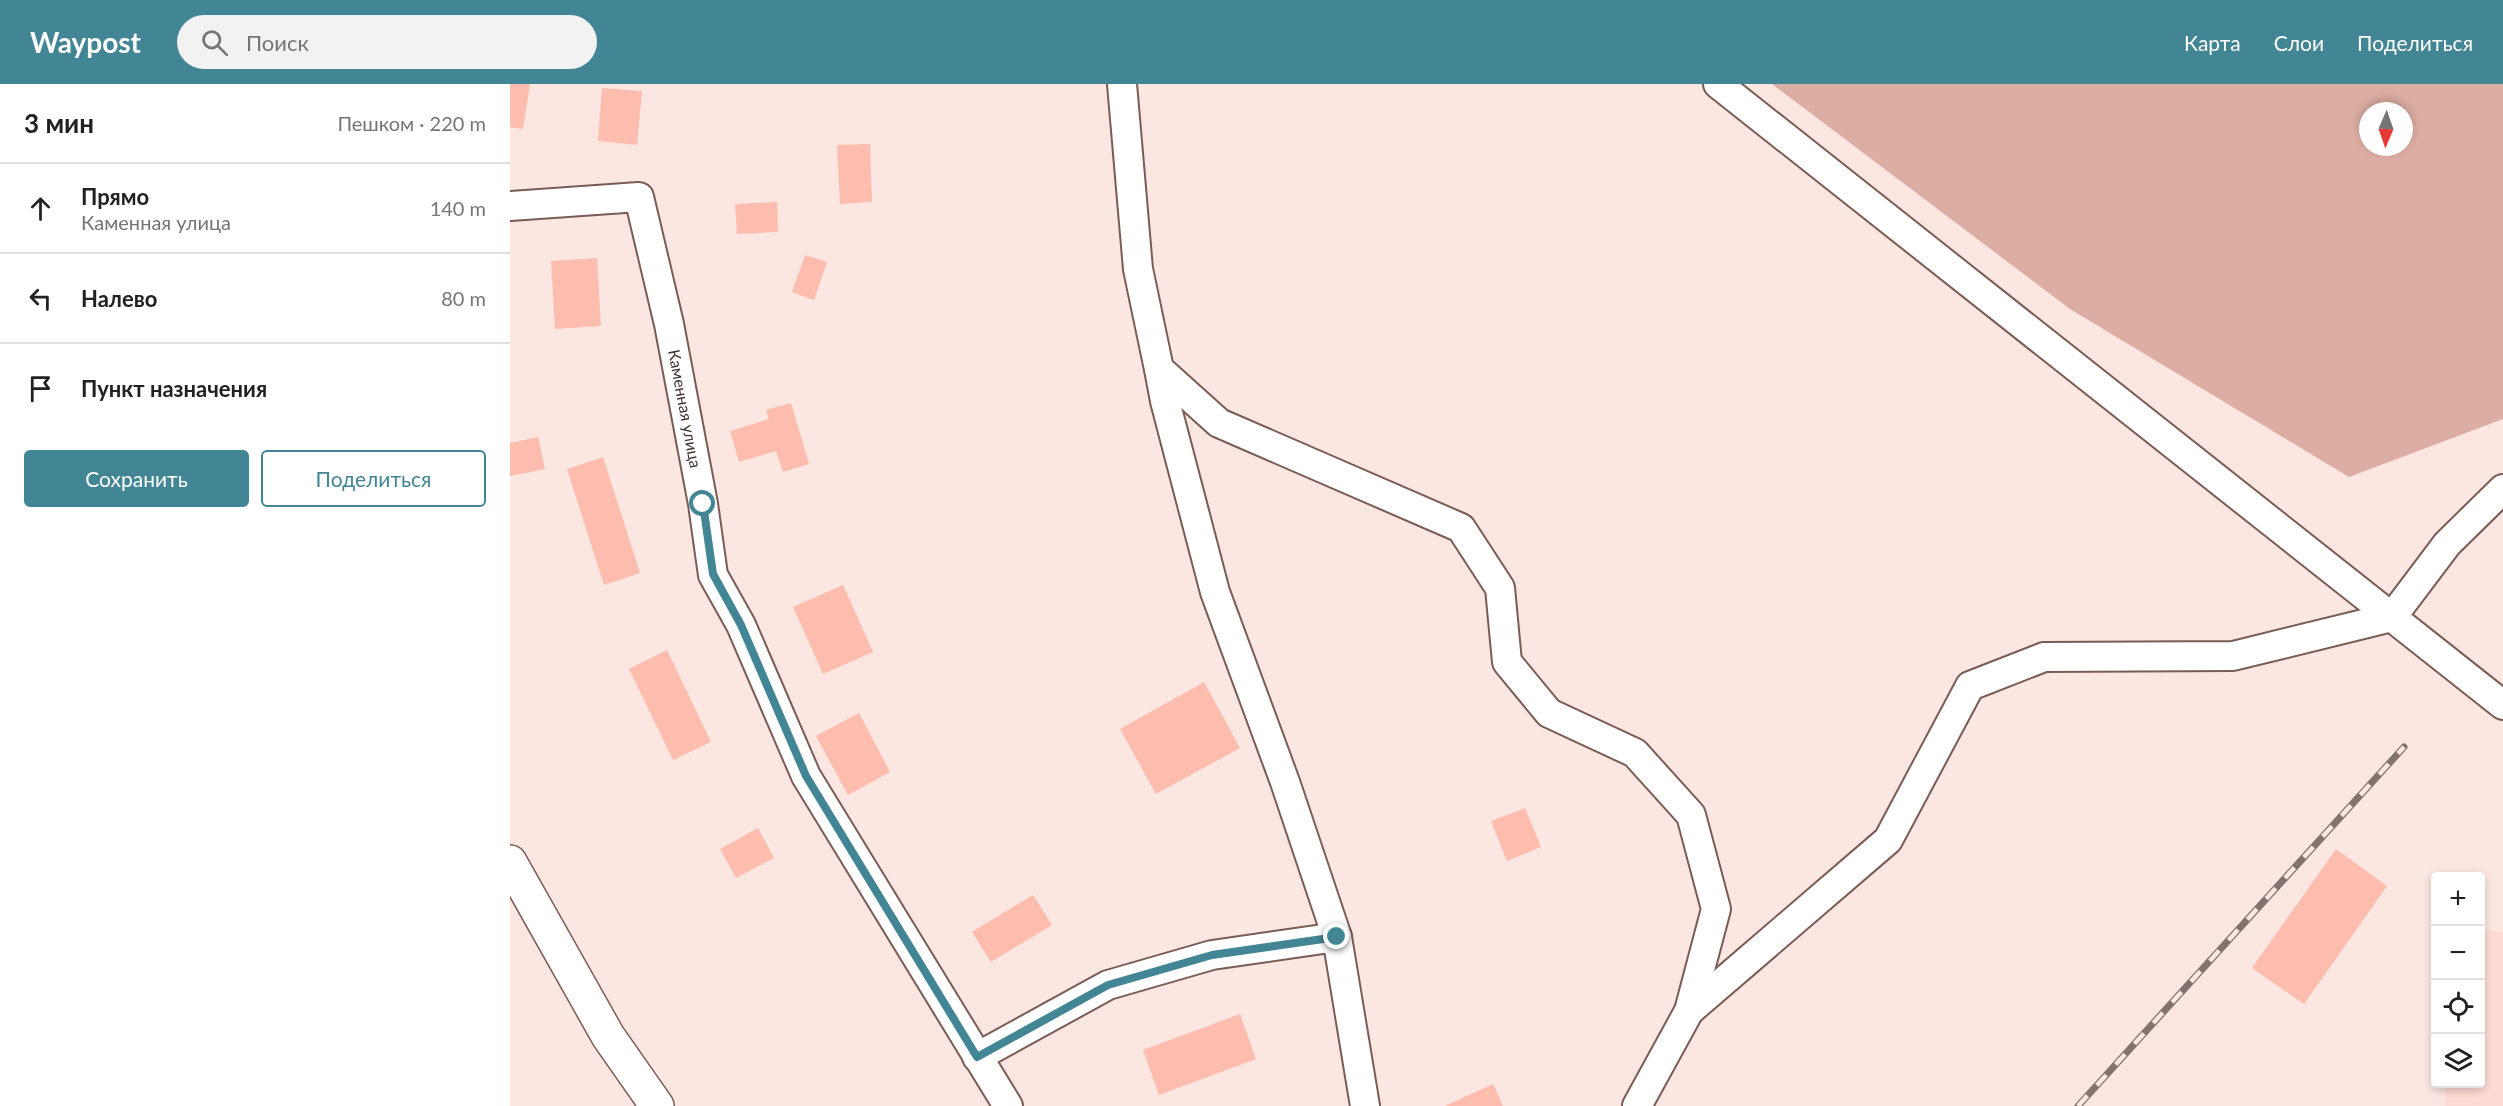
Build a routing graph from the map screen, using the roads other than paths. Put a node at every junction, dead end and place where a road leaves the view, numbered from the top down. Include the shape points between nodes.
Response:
1 (1122, 84) edge
2 (1718, 84) edge
3 (510, 206) edge
4 (1159, 369) junction
5 (2503, 489) edge
6 (2392, 617) junction
7 (2503, 705) edge
8 (510, 862) edge
9 (1337, 937) junction
10 (1689, 1011) junction
11 (977, 1057) junction
12 (657, 1106) edge
13 (1008, 1106) edge
14 (1365, 1106) edge
15 (1637, 1106) edge

1 - 4 street via 1138,269
2 - 6 street
3 - 11 street, Каменная улица via 639,197 671,336 713,574 741,625 806,776
4 - 9 street via 1215,592
4 - 10 street via 1220,423 1461,528 1500,588 1507,662 1549,713 1635,753 1691,815 1716,909
5 - 6 street via 2447,544
6 - 7 street
6 - 10 street via 2233,656 2044,657 1970,686 1888,840
8 - 12 main road via 608,1036
9 - 11 street via 1212,955 1108,985
9 - 14 street
10 - 15 street
11 - 13 street, Каменная улица

